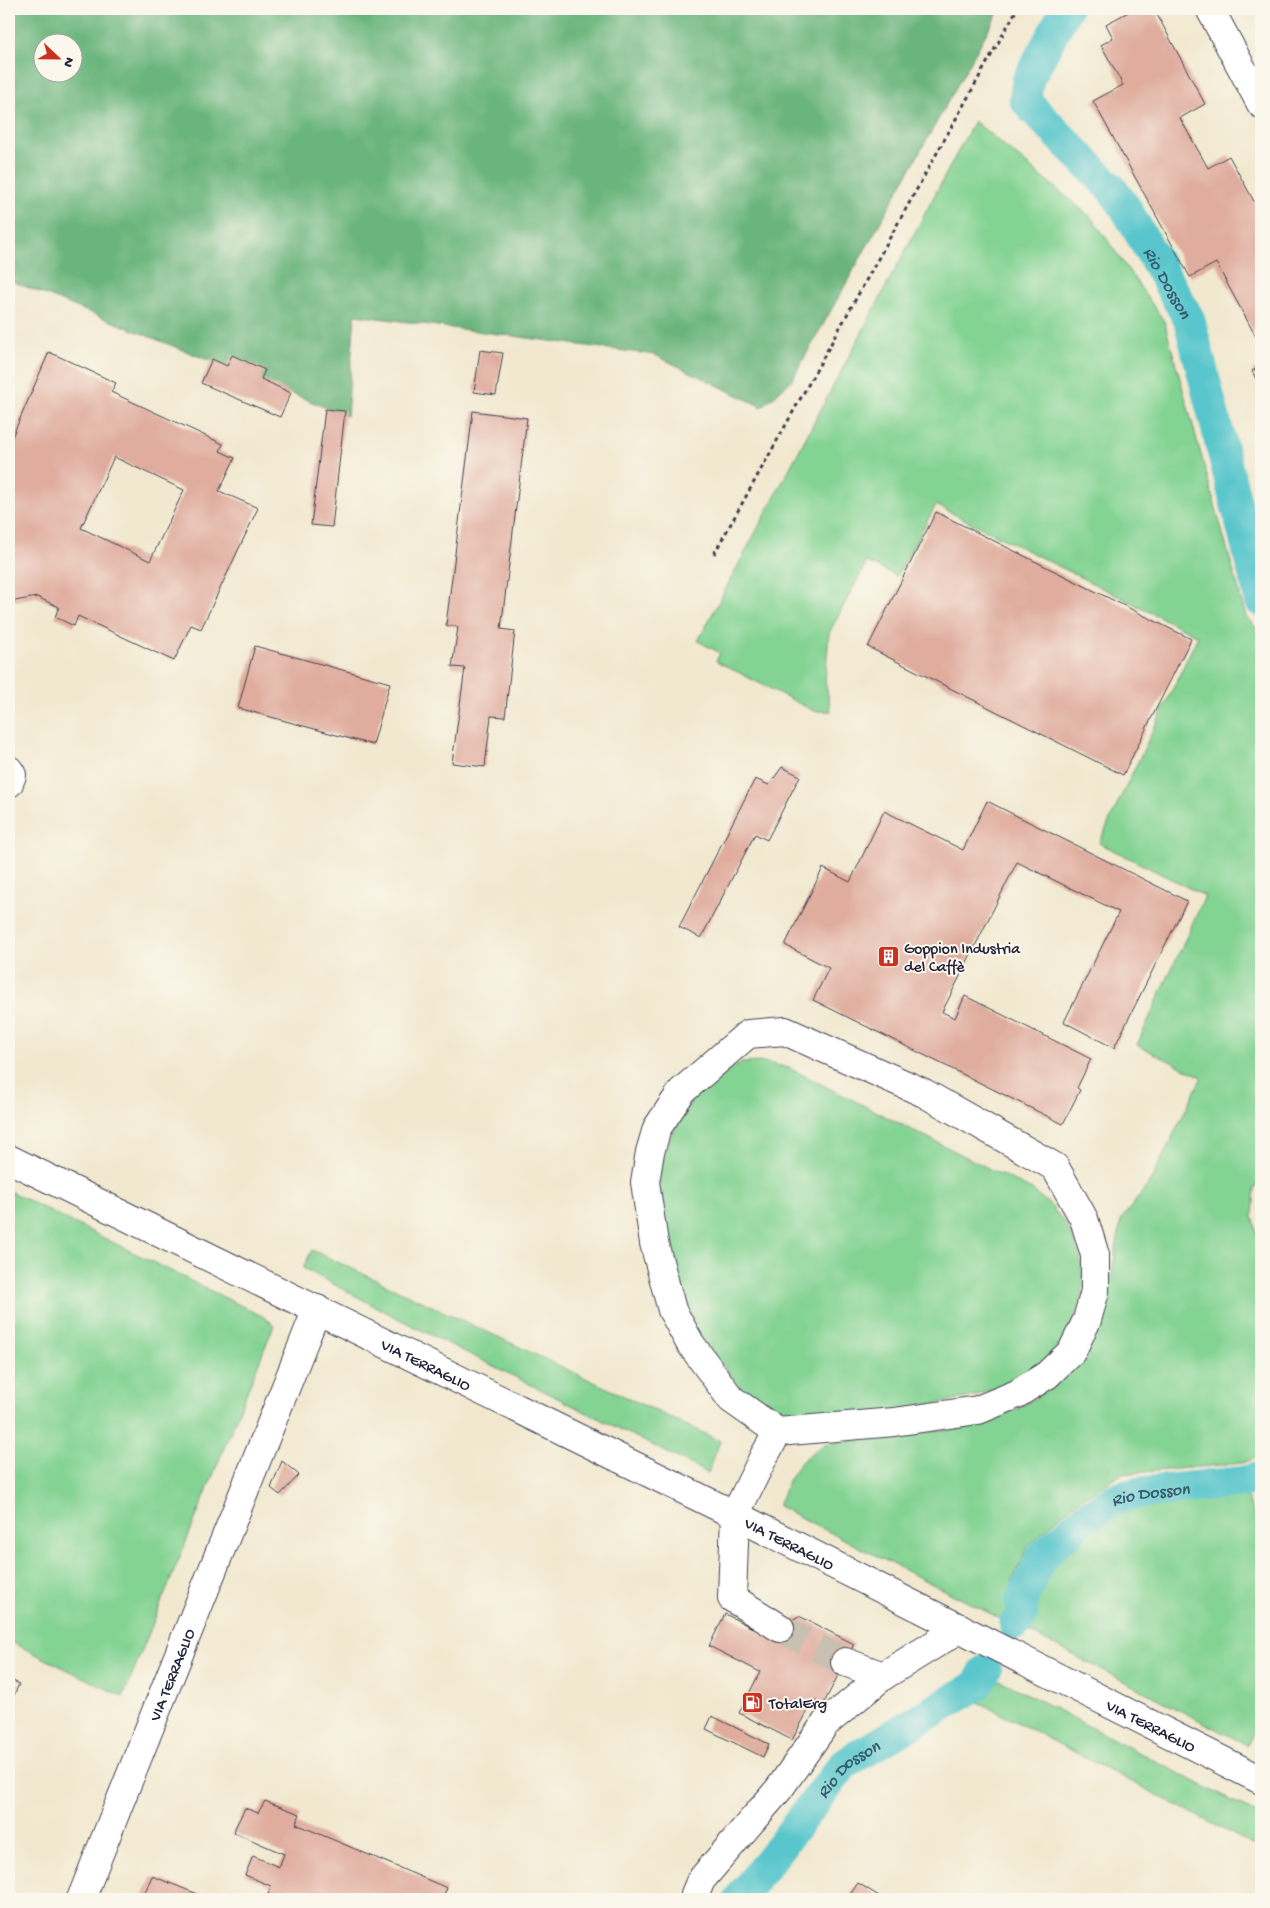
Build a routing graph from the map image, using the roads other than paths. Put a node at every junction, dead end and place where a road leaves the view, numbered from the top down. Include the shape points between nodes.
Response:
1 (1210, 9) edge
2 (1261, 104) edge
3 (9, 770) edge
4 (9, 783) edge
5 (9, 1159) edge
6 (317, 1309) junction
7 (778, 1432) junction
8 (736, 1515) junction
9 (780, 1628) tunnel mouth
10 (961, 1628) junction
11 (845, 1662) tunnel mouth
12 (882, 1676) junction
13 (1260, 1775) edge
14 (81, 1899) edge
15 (697, 1899) edge

1 - 2 main road
3 - 4 main road via 12,775
5 - 6 main road, VIA TERRAGLIO
6 - 8 main road, VIA TERRAGLIO
6 - 14 main road, VIA TERRAGLIO
7 - 7 main road via 894,1422 978,1410 1016,1394 1046,1375 1072,1351 1095,1291 1095,1255 1084,1219 1056,1167 924,1092 784,1031 748,1034 682,1091 657,1128 645,1182 654,1243 672,1310 731,1399
7 - 8 main road
8 - 9 main road via 732,1598
8 - 10 main road, VIA TERRAGLIO
10 - 12 main road
10 - 13 main road, VIA TERRAGLIO
11 - 12 main road
12 - 15 main road via 825,1724 779,1789 701,1880 695,1894

